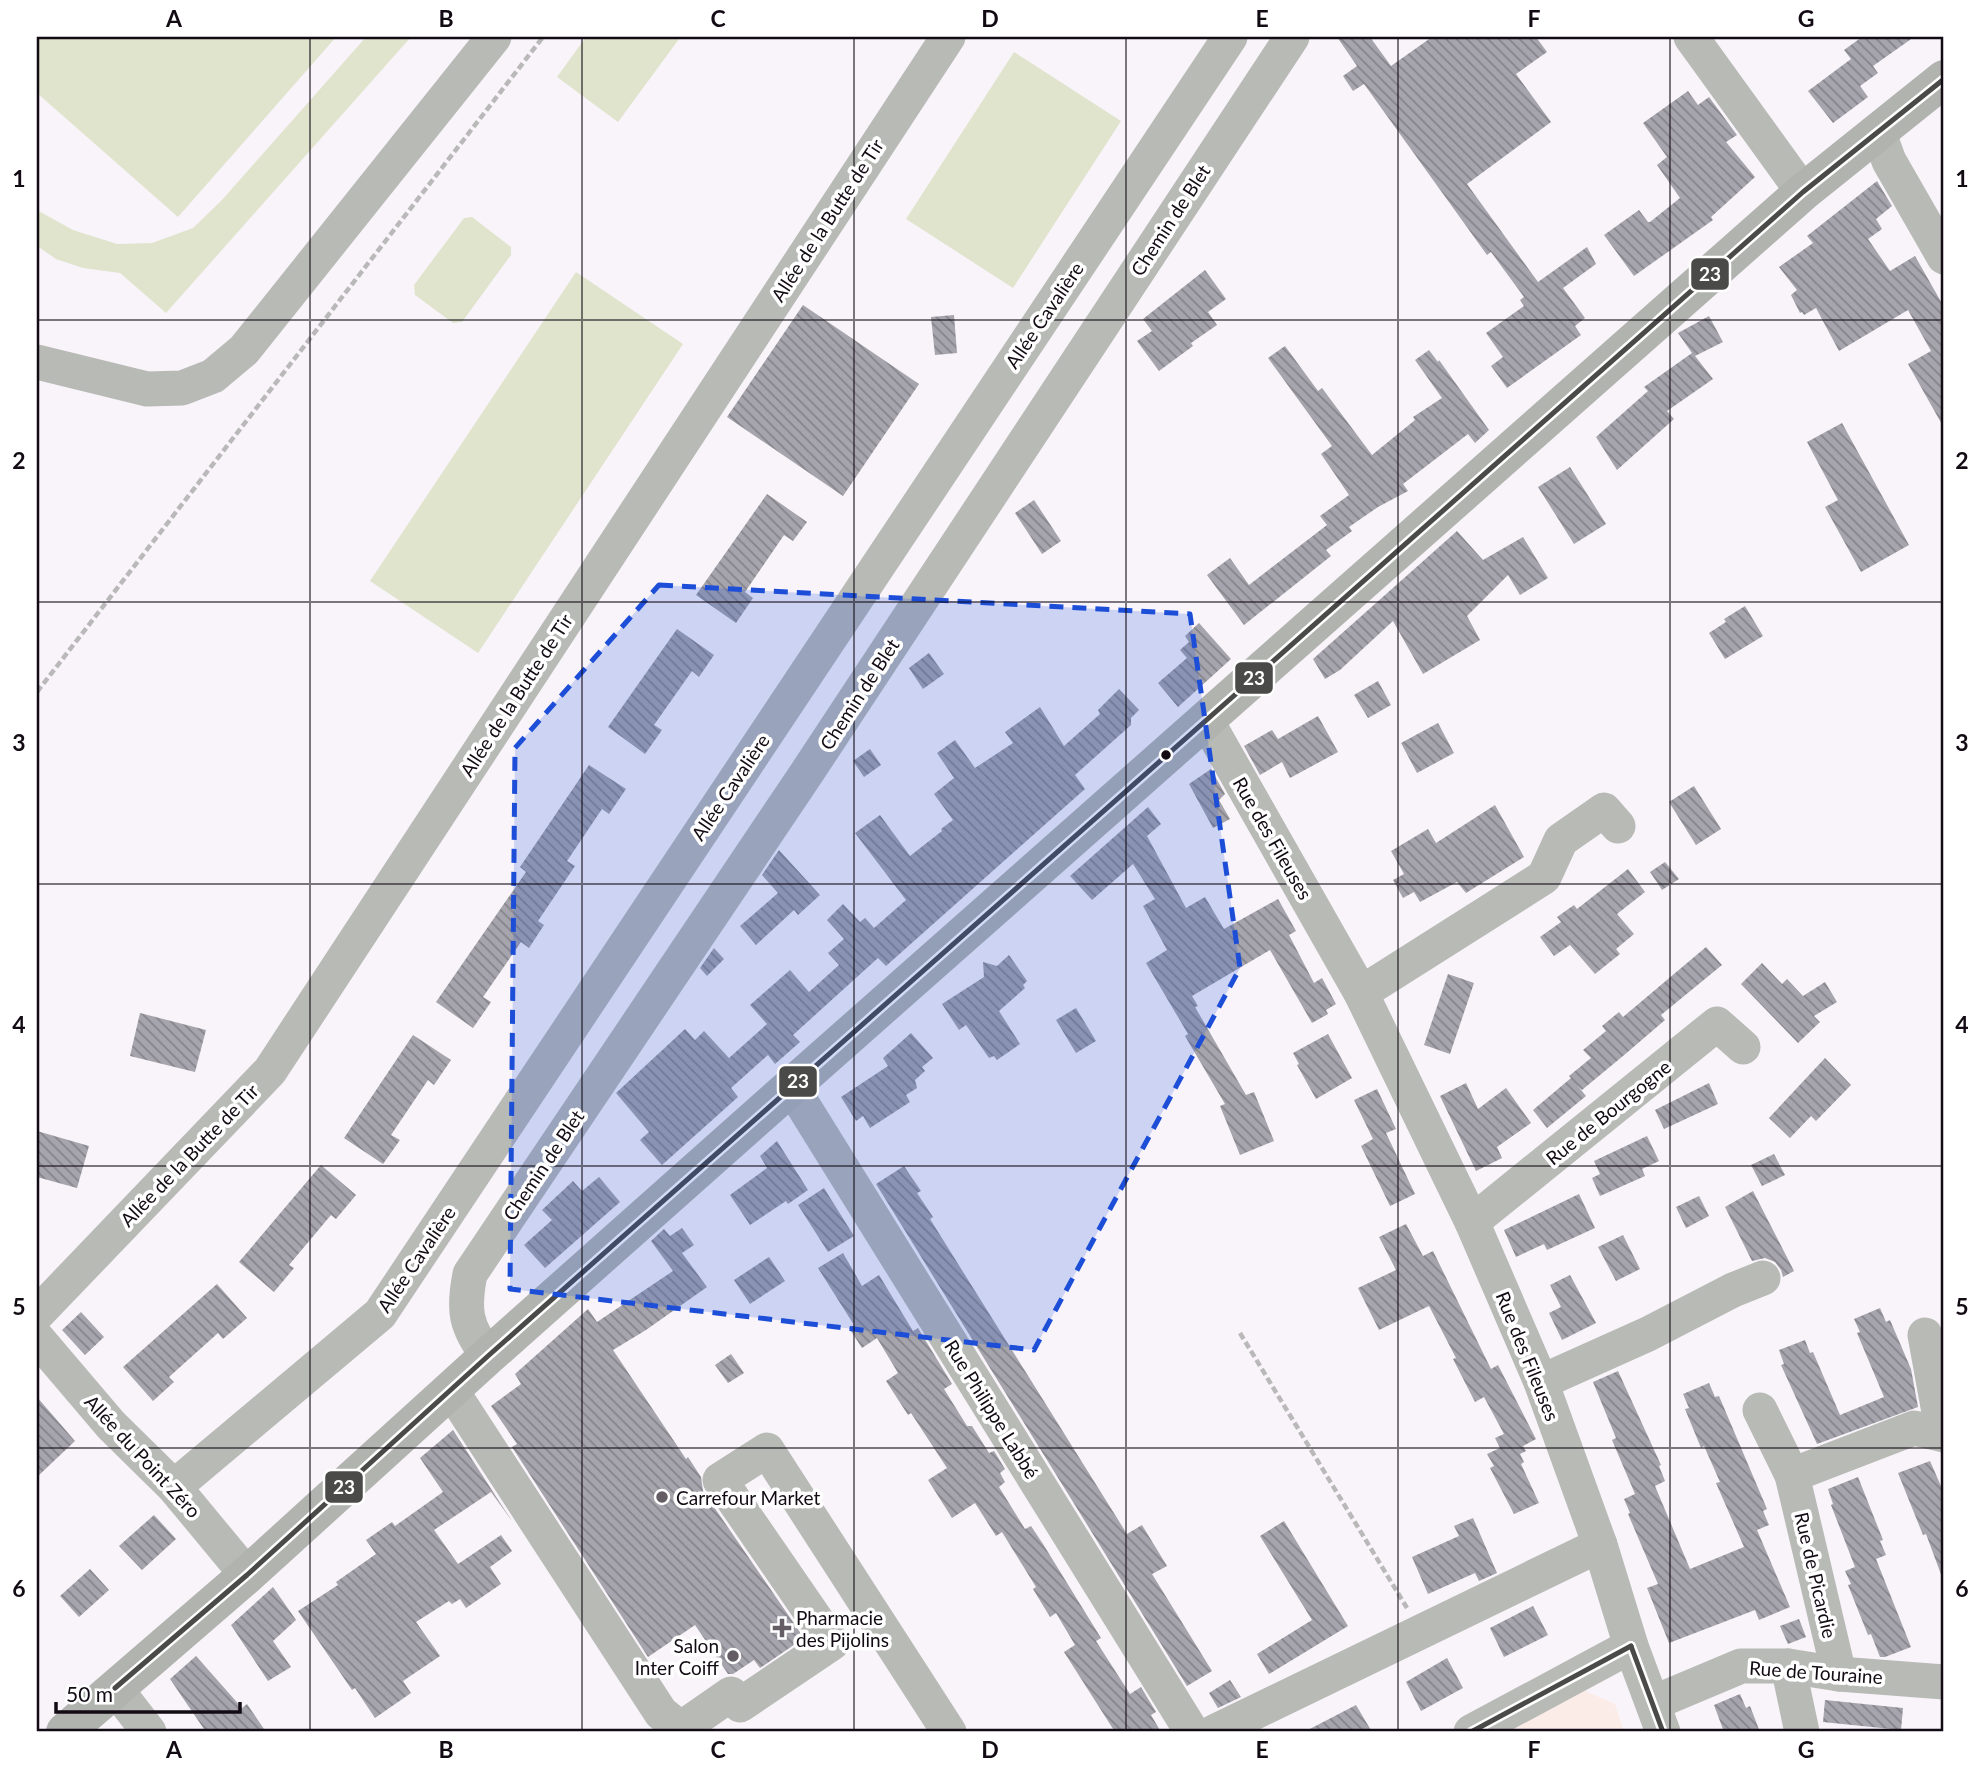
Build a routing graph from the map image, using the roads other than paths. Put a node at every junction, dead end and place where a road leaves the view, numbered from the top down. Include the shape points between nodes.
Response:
1 (495, 37) edge
2 (948, 37) edge
3 (1230, 37) edge
4 (1292, 37) edge
5 (1691, 37) edge
6 (1944, 79) edge
7 (1878, 131) junction
8 (1803, 192) junction
9 (1944, 257) edge
10 (37, 362) edge
11 (1206, 720) junction
12 (1618, 826) dead end
13 (1361, 993) junction
14 (1743, 1047) dead end
15 (791, 1086) junction
16 (1472, 1222) junction
17 (1763, 1278) dead end
18 (37, 1314) edge
19 (1925, 1335) dead end
20 (37, 1338) edge
21 (488, 1356) junction
22 (1541, 1382) junction
23 (451, 1390) junction
24 (1760, 1410) dead end
25 (1944, 1435) edge
26 (1792, 1475) junction
27 (174, 1487) junction
28 (1600, 1545) junction
29 (247, 1575) junction
30 (1631, 1646) junction
31 (1788, 1666) junction
32 (1839, 1674) junction
33 (1944, 1682) edge
34 (115, 1688) junction
35 (1658, 1718) edge
36 (684, 1730) edge
37 (65, 1732) edge
38 (149, 1732) edge
39 (949, 1732) edge
40 (1192, 1732) edge
41 (1214, 1732) edge
42 (1471, 1732) edge
43 (1802, 1732) edge

1 - 10 street via 244,350 213,376 182,388 147,389
2 - 18 street, Allée de la Butte de Tir via 270,1071
3 - 27 street, Allée Cavalière via 380,1314
4 - 21 street, Chemin de Blet via 470,1274 466,1298 470,1331
5 - 8 street
6 - 7 main road
7 - 8 main road
7 - 9 street via 1889,161
8 - 11 main road
11 - 13 street, Rue des Fileuses
11 - 15 main road
12 - 13 street via 1604,810 1561,840 1544,877
13 - 16 street, Rue des Fileuses
14 - 16 street, Rue de Bourgogne via 1717,1024
15 - 21 main road
15 - 40 street, Rue Philippe Labbé
16 - 22 street, Rue des Fileuses
17 - 22 street
19 - 25 street
20 - 27 street, Allée du Point Zéro via 111,1425
21 - 23 main road
22 - 28 street, Rue des Fileuses
23 - 29 main road
23 - 36 street via 661,1713
24 - 26 street, Rue de Picardie
25 - 26 street via 1914,1428
26 - 32 street, Rue de Picardie
27 - 29 street, Allée du Point Zéro
28 - 30 street, Rue des Fileuses
28 - 41 street
29 - 34 main road
30 - 35 street, Rue des Fileuses
30 - 42 street
31 - 32 street, Rue de Touraine
31 - 35 street, Rue de Touraine via 1741,1666
31 - 43 street
32 - 33 street, Rue de Touraine
34 - 37 main road
34 - 38 street
36 - 39 street via 731,1694 740,1705 832,1643 720,1480 767,1450

